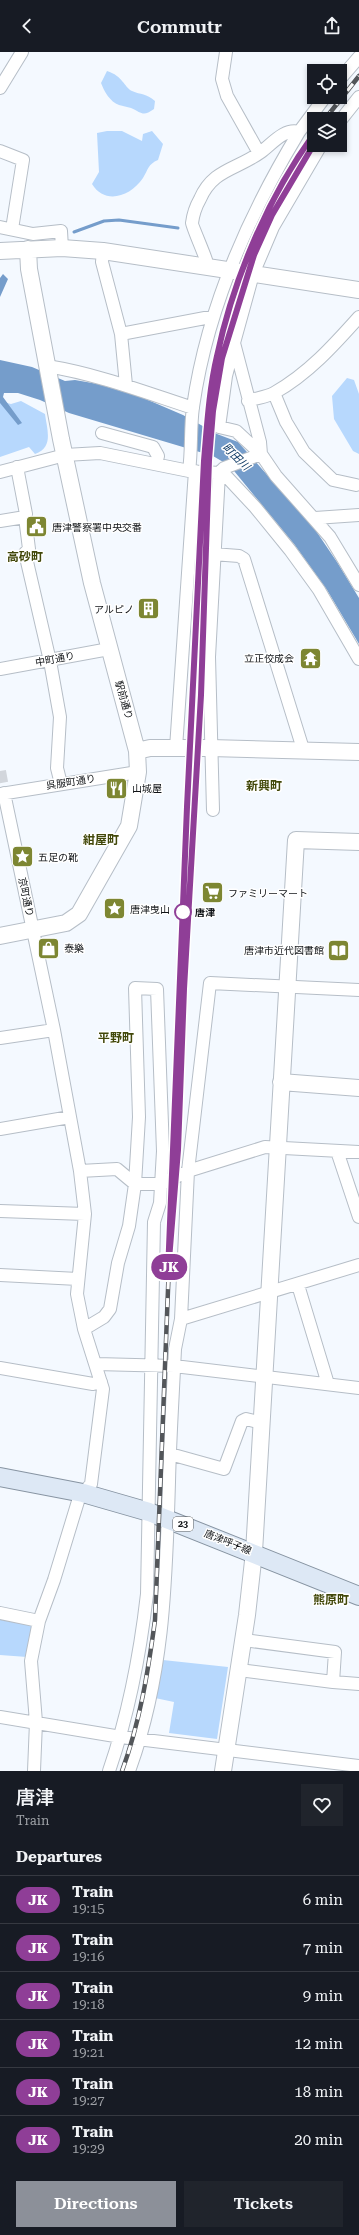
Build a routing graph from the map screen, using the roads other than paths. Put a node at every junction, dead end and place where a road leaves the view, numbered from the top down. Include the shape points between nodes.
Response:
1 (22, 52) edge
2 (226, 52) edge
3 (359, 58) edge
4 (347, 71) edge
5 (0, 88) edge
6 (359, 97) edge
7 (320, 104) edge
8 (347, 112) edge
9 (299, 132) junction
10 (0, 151) edge
11 (318, 152) edge
12 (259, 153) junction
13 (6, 228) edge
14 (62, 248) junction
15 (28, 249) junction
16 (0, 251) edge
17 (103, 251) junction
18 (203, 267) junction
19 (229, 272) junction
20 (253, 274) junction
21 (359, 290) edge
22 (359, 317) edge
23 (213, 318) junction
24 (121, 334) junction
25 (234, 343) junction
26 (47, 369) junction
27 (126, 385) junction
28 (274, 393) junction
29 (248, 401) junction
30 (193, 409) junction
31 (102, 433) dead end
32 (261, 454) junction
33 (65, 455) junction
34 (156, 464) junction
35 (17, 468) junction
36 (192, 471) junction
37 (221, 471) junction
38 (0, 472) edge
39 (356, 485) dead end
40 (359, 515) edge
41 (25, 517) junction
42 (315, 518) junction
43 (0, 521) edge
44 (213, 554) junction
45 (359, 586) edge
46 (109, 649) junction
47 (359, 659) edge
48 (50, 661) junction
49 (0, 669) edge
50 (176, 748) junction
51 (210, 748) junction
52 (303, 749) junction
53 (138, 751) junction
54 (359, 752) edge
55 (138, 772) junction
56 (61, 784) junction
57 (2, 793) edge
58 (213, 810) dead end
59 (359, 842) edge
60 (33, 930) junction
61 (0, 936) edge
62 (287, 986) junction
63 (359, 990) edge
64 (54, 1030) junction
65 (0, 1038) edge
66 (281, 1082) junction
67 (359, 1088) edge
68 (70, 1117) junction
69 (0, 1129) edge
70 (277, 1146) junction
71 (337, 1151) junction
72 (359, 1152) edge
73 (80, 1171) junction
74 (188, 1171) junction
75 (135, 1184) junction
76 (162, 1184) junction
77 (0, 1210) edge
78 (85, 1214) junction
79 (359, 1217) edge
80 (359, 1265) edge
81 (0, 1275) edge
82 (78, 1279) junction
83 (298, 1285) junction
84 (268, 1293) junction
85 (181, 1319) junction
86 (84, 1329) junction
87 (96, 1364) junction
88 (151, 1364) junction
89 (174, 1366) junction
90 (0, 1368) edge
91 (263, 1377) junction
92 (101, 1382) junction
93 (328, 1384) junction
94 (359, 1388) edge
95 (262, 1423) junction
96 (170, 1454) junction
97 (0, 1477) edge
98 (83, 1493) junction
99 (149, 1512) junction
100 (168, 1518) junction
101 (254, 1552) junction
102 (359, 1596) edge
103 (0, 1612) edge
104 (39, 1621) junction
105 (244, 1640) junction
106 (239, 1670) junction
107 (333, 1682) junction
108 (359, 1684) edge
109 (0, 1717) edge
110 (36, 1722) junction
111 (121, 1737) junction
112 (141, 1738) junction
113 (226, 1750) junction
114 (359, 1766) edge
115 (319, 1767) edge
116 (34, 1771) edge
117 (109, 1771) edge
118 (130, 1771) edge
119 (223, 1771) edge

1 - 5 street
2 - 12 street via 222,79 227,96
3 - 4 street
6 - 8 street
7 - 9 street
9 - 12 street via 286,132
9 - 19 street via 251,219
10 - 13 street via 23,160
11 - 20 street via 273,227
12 - 18 street via 216,176 205,186 192,224 206,260
13 - 14 street via 33,234 61,231
14 - 15 street
14 - 17 street
15 - 16 street
15 - 26 street, 駅前通り via 29,269
17 - 18 street
17 - 24 street via 102,262
18 - 19 street
19 - 20 street
19 - 23 street
20 - 21 street
20 - 25 street
22 - 28 street via 309,368
23 - 24 street
23 - 30 street
24 - 27 street
25 - 29 street
25 - 32 street via 226,376 219,426 236,432
26 - 27 street via 75,371
26 - 33 street, 駅前通り
27 - 30 street
28 - 29 street
28 - 39 street via 286,422 304,452 333,480
29 - 32 street
30 - 36 street
31 - 34 street via 153,447 158,456
32 - 37 street
32 - 42 street via 276,476
33 - 34 street via 100,453
33 - 35 street
33 - 46 street, 駅前通り
34 - 36 street
35 - 38 street
35 - 41 street
36 - 37 street
36 - 50 street
37 - 44 street
37 - 47 street via 290,550 319,590
40 - 42 street
41 - 43 street
41 - 48 street via 29,549 25,553
42 - 45 street via 330,537
44 - 51 street via 209,657
44 - 52 street via 239,556 244,559
46 - 48 street, 中町通り
46 - 53 street, 駅前通り
48 - 49 street, 中町通り
48 - 56 street via 60,717 58,768
50 - 51 street
50 - 53 street via 150,748
51 - 52 street
51 - 58 street
52 - 54 street
53 - 55 street, 駅前通り
55 - 56 street, 呉服町通り
55 - 60 street, 駅前通り via 129,826 79,914 66,923
56 - 57 street, 呉服町通り
57 - 60 street, 京町通り
59 - 62 street via 296,840
60 - 61 street, 駅前通り
60 - 64 street, 京町通り
62 - 63 street
62 - 66 street
62 - 74 street via 210,983
64 - 65 street
64 - 68 street, 京町通り
66 - 67 street
66 - 70 street
68 - 69 street
68 - 73 street, 京町通り
70 - 71 street
70 - 74 street via 265,1147
70 - 84 street
71 - 72 street
71 - 79 street
73 - 75 street via 117,1169
73 - 78 street, 京町通り
74 - 76 street
74 - 85 street
75 - 76 street
75 - 76 street via 139,1117 136,988 157,989
75 - 86 street via 129,1226 118,1263 110,1309 104,1317
76 - 88 street via 154,1222
77 - 78 street
78 - 82 street, 京町通り
80 - 83 street
81 - 82 street
82 - 86 street, 京町通り via 77,1294
83 - 84 street
83 - 93 street
84 - 85 street
84 - 91 street
85 - 89 street
86 - 87 street, 京町通り
87 - 88 street
87 - 92 street, 京町通り
88 - 89 street
88 - 99 street
89 - 91 street
89 - 96 street
90 - 92 street via 93,1384
91 - 93 street
91 - 95 street
92 - 98 street, 京町通り via 103,1389 93,1473 90,1484
93 - 94 street
95 - 96 street via 246,1419 242,1421 224,1469
95 - 101 street
96 - 100 street
97 - 98 main road, 唐津呼子線 / 23
98 - 99 main road, 唐津呼子線 / 23
98 - 104 street, 京町通り via 78,1498
99 - 100 main road, 唐津呼子線 / 23
99 - 111 street via 147,1594 141,1643 132,1695
100 - 101 main road, 唐津呼子線 / 23
100 - 112 street via 165,1606 151,1698
101 - 102 main road, 唐津呼子線 / 23
101 - 105 street
103 - 104 street
104 - 110 street, 京町通り via 31,1661
105 - 106 street
105 - 107 street via 335,1652
106 - 107 street
106 - 113 street
107 - 108 street
109 - 110 street
110 - 111 street
110 - 116 street, 京町通り
111 - 112 street
111 - 117 street
112 - 113 street
112 - 118 street
113 - 115 street
113 - 119 street
114 - 115 street

